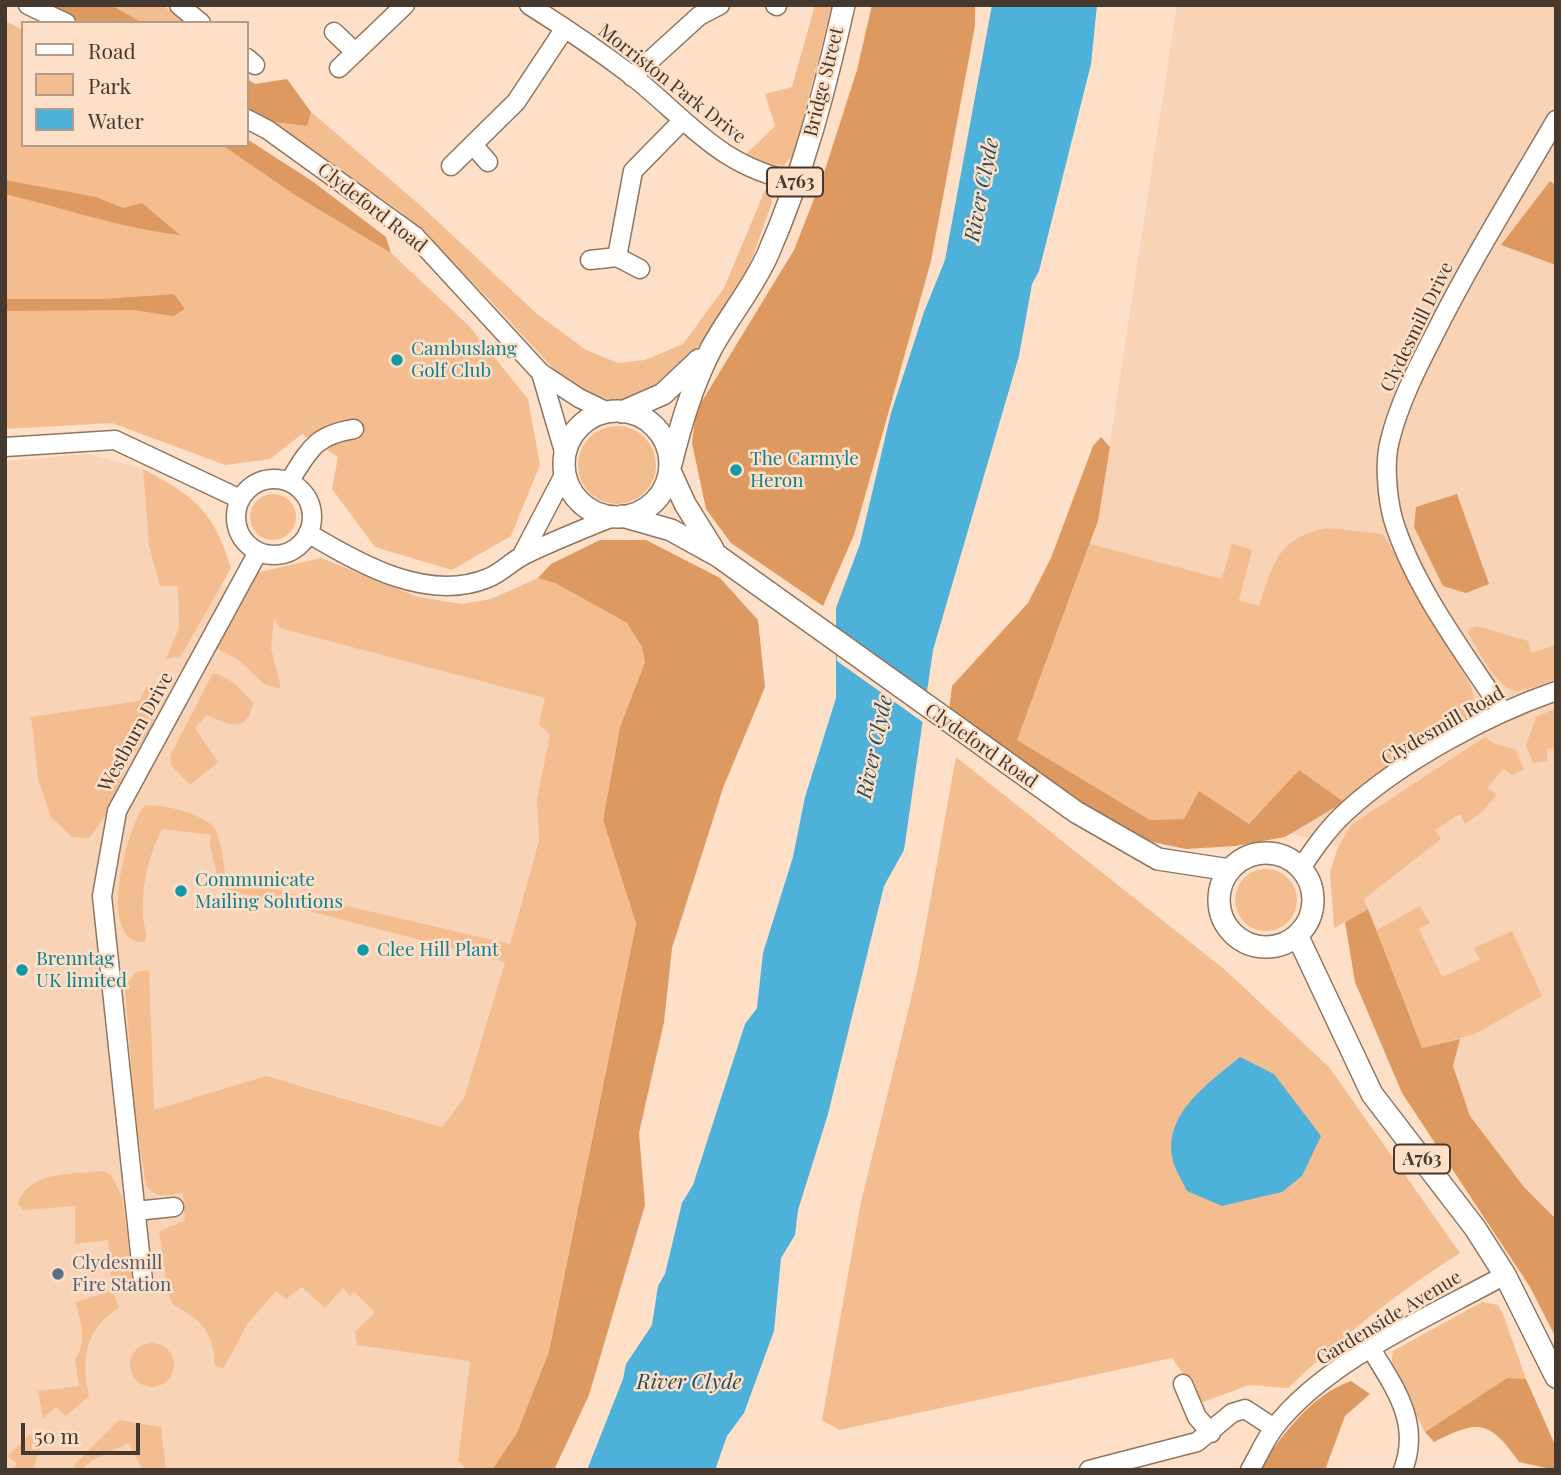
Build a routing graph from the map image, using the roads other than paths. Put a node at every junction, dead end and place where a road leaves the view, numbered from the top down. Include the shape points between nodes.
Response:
1 (28, 5) edge
2 (179, 5) edge
3 (405, 5) edge
4 (529, 5) edge
5 (720, 5) edge
6 (844, 5) edge
7 (62, 21) edge
8 (199, 21) edge
9 (565, 28) junction
10 (334, 32) dead end
11 (355, 52) junction
12 (339, 68) dead end
13 (632, 76) junction
14 (248, 120) edge
15 (1556, 120) edge
16 (682, 121) junction
17 (472, 145) junction
18 (488, 162) dead end
19 (451, 166) dead end
20 (795, 181) junction
21 (617, 257) junction
22 (590, 260) dead end
23 (640, 269) dead end
24 (713, 346) junction
25 (541, 373) junction
26 (615, 412) junction
27 (354, 429) dead end
28 (5, 447) edge
29 (565, 464) junction
30 (670, 468) junction
31 (289, 482) junction
32 (240, 499) junction
33 (617, 517) junction
34 (308, 533) junction
35 (258, 552) junction
36 (718, 556) junction
37 (521, 557) junction
38 (1556, 691) edge
39 (1503, 712) junction
40 (1301, 868) junction
41 (1230, 870) junction
42 (1297, 935) junction
43 (174, 1207) dead end
44 (136, 1211) junction
45 (1505, 1275) junction
46 (143, 1281) dead end
47 (1371, 1349) junction
48 (1556, 1377) edge
49 (1183, 1384) dead end
50 (1274, 1428) junction
51 (1211, 1433) junction
52 (1089, 1470) edge
53 (1250, 1470) edge
54 (1403, 1470) edge

1 - 7 street
2 - 8 street
3 - 11 street
4 - 9 street, Morriston Park Drive
5 - 13 street via 699,16
6 - 20 main road, Bridge Street / A763 via 817,118
9 - 13 street, Morriston Park Drive
9 - 17 street via 516,102
10 - 11 street
11 - 12 street
13 - 16 street, Morriston Park Drive
14 - 25 street, Clydeford Road via 415,236
15 - 39 street, Clydesmill Drive via 1446,309 1410,383 1389,442 1393,519 1450,630
16 - 20 street, Morriston Park Drive via 716,150 754,171
16 - 21 street via 633,171
17 - 18 street
17 - 19 street
20 - 24 main road, Bridge Street / A763 via 767,257
21 - 22 street
21 - 23 street
24 - 26 main road, Bridge Street / A763 via 663,394
24 - 30 main road, Bridge Street / A763 via 690,395
25 - 26 street, Clydeford Road via 579,398
25 - 29 street, Clydeford Road
26 - 29 main road via 582,425 571,438
26 - 30 main road via 647,420 659,431 668,447
27 - 31 street via 328,433
28 - 32 street via 114,440
29 - 33 main road via 570,489 581,503 596,513
29 - 37 street
30 - 33 main road via 660,496 647,509
30 - 36 main road, Clydeford Road via 685,504
31 - 32 street via 267,480
31 - 34 street via 307,498
32 - 35 street via 236,523 240,535
33 - 36 main road, Clydeford Road via 671,530
33 - 37 street
34 - 35 street via 292,550
34 - 37 street via 403,581 426,586 489,578
35 - 44 street, Westburn Drive via 117,811 102,896
36 - 41 main road, Clydeford Road via 1076,812 1158,859
38 - 39 street, Clydesmill Road
39 - 40 street, Clydesmill Road via 1413,762 1349,809
40 - 41 main road via 1273,853 1250,856
40 - 42 main road via 1313,895 1307,924
41 - 42 main road via 1222,883 1221,914 1239,939 1269,947
42 - 45 main road, A763 via 1372,1094 1475,1228
43 - 44 street
44 - 46 street, Westburn Drive
45 - 47 street, Gardenside Avenue
45 - 48 main road, A763
47 - 50 street, Gardenside Avenue via 1315,1387
47 - 54 street via 1402,1398 1411,1450
49 - 51 street via 1197,1417
50 - 51 street via 1245,1409 1232,1413
50 - 53 street, Gardenside Avenue
51 - 52 street via 1197,1442

